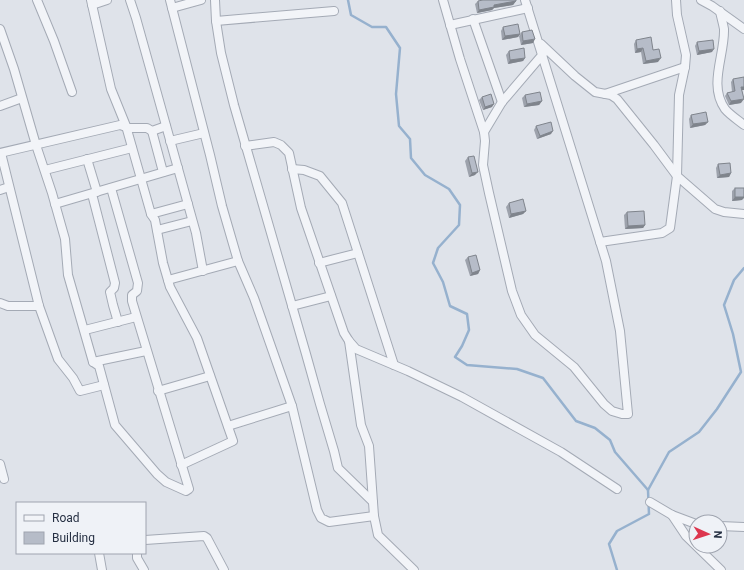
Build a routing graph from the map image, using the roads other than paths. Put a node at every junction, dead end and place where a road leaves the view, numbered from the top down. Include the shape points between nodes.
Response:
1 (37, 0) edge
2 (107, 0) edge
3 (130, 0) edge
4 (170, 0) edge
5 (201, 0) edge
6 (215, 0) edge
7 (443, 0) edge
8 (676, 0) edge
9 (701, 0) edge
10 (92, 2) edge
11 (527, 2) edge
12 (172, 8) junction
13 (334, 11) dead end
14 (720, 11) junction
15 (473, 19) junction
16 (216, 21) junction
17 (450, 25) junction
18 (0, 29) edge
19 (744, 29) edge
20 (540, 43) junction
21 (543, 54) junction
22 (685, 67) junction
23 (72, 92) dead end
24 (605, 94) junction
25 (22, 98) junction
26 (502, 102) junction
27 (0, 106) edge
28 (126, 126) junction
29 (166, 126) junction
30 (744, 126) edge
31 (152, 131) junction
32 (484, 132) junction
33 (204, 133) junction
34 (170, 141) junction
35 (36, 145) junction
36 (245, 146) junction
37 (132, 148) junction
38 (1, 153) edge
39 (87, 159) junction
40 (178, 168) junction
41 (292, 169) junction
42 (45, 170) junction
43 (163, 172) junction
44 (677, 176) junction
45 (141, 179) junction
46 (9, 187) junction
47 (111, 188) junction
48 (0, 190) edge
49 (94, 193) junction
50 (55, 204) junction
51 (188, 204) junction
52 (151, 214) junction
53 (744, 214) edge
54 (192, 221) junction
55 (157, 230) junction
56 (600, 242) junction
57 (358, 253) junction
58 (238, 261) junction
59 (319, 263) junction
60 (203, 270) junction
61 (168, 280) junction
62 (331, 296) junction
63 (0, 303) edge
64 (38, 306) junction
65 (292, 306) junction
66 (136, 317) junction
67 (118, 322) junction
68 (85, 330) junction
69 (349, 341) junction
70 (146, 351) junction
71 (93, 362) junction
72 (394, 365) junction
73 (210, 376) junction
74 (104, 386) junction
75 (158, 391) junction
76 (292, 406) junction
77 (228, 426) junction
78 (0, 464) edge
79 (181, 465) junction
80 (4, 479) dead end
81 (617, 489) dead end
82 (373, 502) junction
83 (650, 502) dead end
84 (672, 515) junction
85 (374, 516) junction
86 (688, 521) edge
87 (728, 526) edge
88 (744, 527) edge
89 (146, 540) edge
90 (99, 554) edge
91 (137, 554) edge
92 (102, 570) edge
93 (144, 570) edge
94 (224, 570) edge
95 (414, 570) edge
96 (721, 570) edge

1 - 23 street
2 - 10 street
3 - 29 street
4 - 12 street
5 - 12 street
6 - 16 street
7 - 17 street
8 - 22 street via 686,50
9 - 14 street
10 - 28 street via 111,89
11 - 15 street
11 - 20 street
12 - 33 street
13 - 16 street
14 - 19 street
14 - 30 street via 724,30 717,89 719,99 726,110
15 - 17 street
15 - 26 street
16 - 36 street via 221,53
17 - 32 street
18 - 25 street
20 - 21 street
20 - 24 street via 595,92
21 - 26 street
21 - 56 street
22 - 24 street
22 - 44 street via 679,95
24 - 44 street via 617,99
25 - 27 street
25 - 35 street
26 - 32 street
28 - 31 street via 148,128
28 - 35 street via 120,125
28 - 37 street
29 - 31 street
29 - 34 street
31 - 43 street
32 - 56 street via 484,165 489,193 512,291 521,315 535,335 574,367 604,404 612,411 628,414 618,318
33 - 34 street
33 - 58 street
34 - 40 street
35 - 38 street
35 - 42 street
36 - 41 street via 274,142 281,145 289,153
36 - 65 street
37 - 39 street
37 - 45 street
38 - 46 street
39 - 42 street
39 - 49 street
40 - 43 street
40 - 51 street
41 - 57 street via 320,176 337,196 342,203
41 - 59 street via 300,208
42 - 50 street
43 - 45 street
44 - 53 street via 715,209
44 - 56 street via 670,228 662,233
45 - 47 street
45 - 52 street
46 - 48 street
46 - 64 street
47 - 49 street
47 - 66 street via 138,283 137,291 131,298
49 - 50 street
49 - 67 street via 115,283 110,292
50 - 68 street via 65,239 68,275
51 - 52 street
51 - 54 street
52 - 55 street
54 - 55 street
54 - 60 street
55 - 61 street
57 - 59 street
57 - 72 street
58 - 60 street
58 - 76 street via 254,298
59 - 62 street
60 - 61 street
61 - 73 street via 197,338
62 - 65 street
62 - 69 street
63 - 64 street via 8,306
64 - 74 street via 58,359 79,390 82,392
65 - 82 street via 338,468
66 - 67 street
66 - 70 street
67 - 68 street
68 - 71 street
69 - 72 street via 356,349
69 - 82 street via 361,425 369,446
70 - 71 street
70 - 75 street
71 - 74 street via 99,366
72 - 81 street via 462,397 517,427
73 - 75 street
73 - 77 street
74 - 79 street via 115,425 166,482 186,491 189,489
75 - 79 street
76 - 77 street
76 - 85 street via 321,518 329,522
77 - 79 street via 233,442
78 - 80 street
82 - 85 street
83 - 84 street
84 - 86 street
84 - 96 street via 686,536
85 - 95 street via 378,535
87 - 88 street
89 - 94 street via 204,536
90 - 92 street
91 - 93 street

